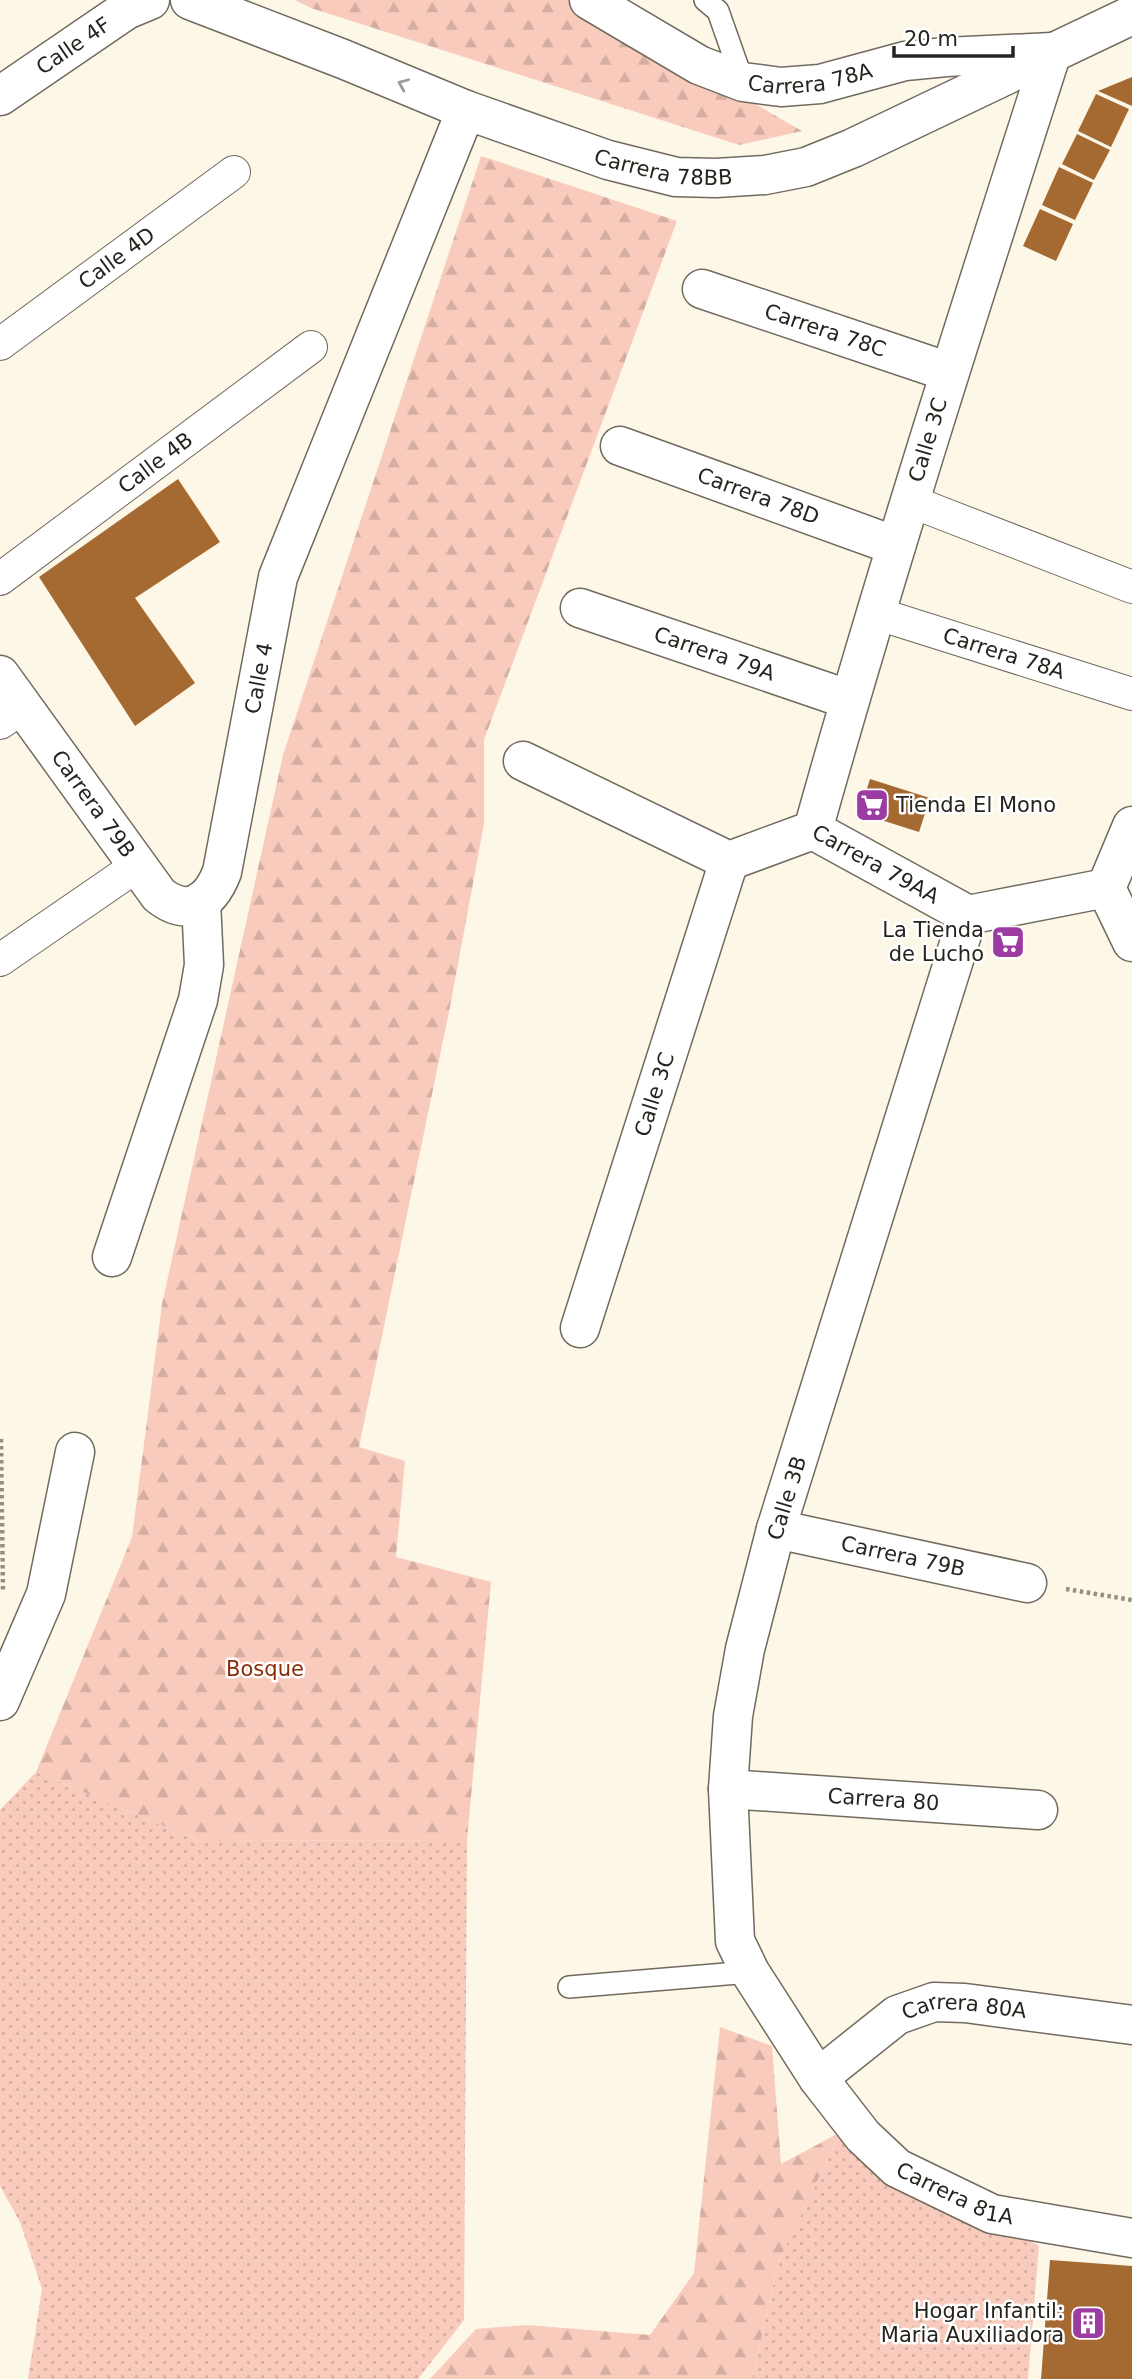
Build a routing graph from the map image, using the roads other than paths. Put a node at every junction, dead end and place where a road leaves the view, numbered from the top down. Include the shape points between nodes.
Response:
1 (150, 0) edge
2 (191, 0) edge
3 (589, 0) edge
4 (705, 0) edge
5 (1132, 15) edge
6 (1052, 52) junction
7 (743, 82) junction
8 (0, 96) edge
9 (466, 110) junction
10 (234, 172) dead end
11 (702, 289) dead end
12 (0, 344) edge
13 (311, 346) dead end
14 (949, 372) junction
15 (620, 446) dead end
16 (910, 501) junction
17 (896, 546) junction
18 (0, 579) edge
19 (1132, 587) edge
20 (580, 608) dead end
21 (875, 613) junction
22 (0, 675) edge
23 (1132, 694) edge
24 (850, 700) junction
25 (11, 715) edge
26 (523, 761) dead end
27 (1132, 826) edge
28 (813, 830) junction
29 (729, 861) junction
30 (138, 865) junction
31 (1106, 888) junction
32 (201, 901) junction
33 (968, 915) junction
34 (1132, 942) edge
35 (0, 960) edge
36 (112, 1257) dead end
37 (580, 1328) dead end
38 (75, 1452) dead end
39 (776, 1529) junction
40 (1027, 1583) road end
41 (0, 1701) edge
42 (728, 1789) junction
43 (1038, 1810) dead end
44 (750, 1972) junction
45 (569, 1987) dead end
46 (1132, 2025) edge
47 (818, 2078) junction
48 (1132, 2238) edge

1 - 8 street, Calle 4F via 126,10
9 -> 2 street, Carrera 78BB
3 - 7 street, Carrera 78A via 699,65
4 - 7 lane via 718,12
5 - 6 street, Carrera 78BB
6 - 7 street, Carrera 78A via 905,61 820,84 781,87
6 - 9 street, Carrera 78BB via 853,148 806,167 765,175 676,177 608,160
6 - 14 street, Calle 3C
9 - 32 street, Calle 4 via 278,577 222,872 213,891
10 - 12 street, Calle 4D
11 - 14 street, Carrera 78C
13 - 18 street, Calle 4B
14 - 16 street, Calle 3C
15 - 17 street, Carrera 78D
16 - 17 street, Calle 3C
16 - 19 street
17 - 21 street, Calle 3C
20 - 24 street, Carrera 79A
21 - 23 street, Carrera 78A
21 - 24 street, Calle 3C
22 - 25 street, Carrera 79B
24 - 28 street, Calle 3C
25 - 30 street, Carrera 79B
26 - 29 street
27 - 31 street
28 - 29 street, Carrera 79AA
28 - 33 street, Carrera 79AA
29 - 37 street, Calle 3C
30 - 32 street, Carrera 79B via 159,895 174,906
30 - 35 street
31 - 33 street
31 - 34 street
32 - 36 street via 204,965 198,1000
33 - 39 street, Calle 3B
38 - 41 street via 46,1594
39 - 40 street, Carrera 79B
39 - 42 street, Calle 3B via 745,1648 733,1716
42 - 43 street, Carrera 80
42 - 44 street, Calle 3B via 735,1941
44 - 45 lane
44 - 47 street, Calle 3B
46 - 47 street, Carrera 80A via 934,2002 897,2015
47 - 48 street, Carrera 81A via 863,2136 897,2168 940,2190 992,2214

